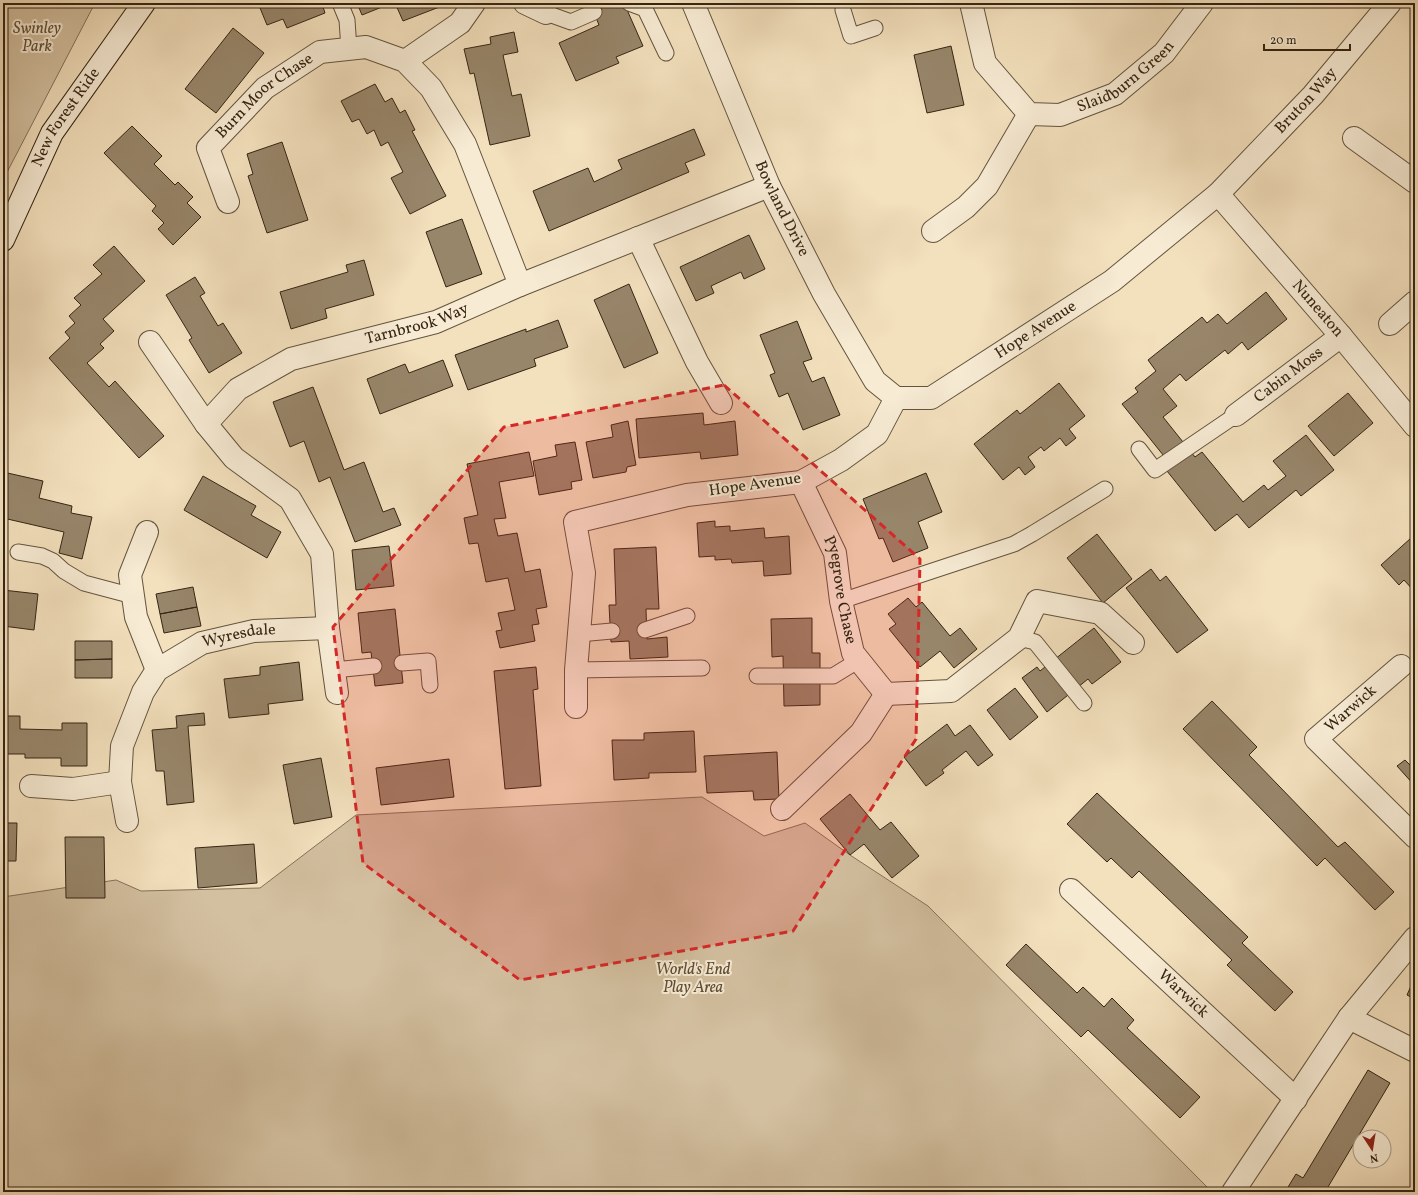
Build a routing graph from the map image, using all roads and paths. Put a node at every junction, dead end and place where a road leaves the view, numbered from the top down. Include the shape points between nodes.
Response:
1 (144, 3) edge
2 (340, 3) edge
3 (474, 3) edge
4 (524, 3) edge
5 (630, 3) edge
6 (693, 3) edge
7 (971, 3) edge
8 (1202, 3) edge
9 (1390, 3) edge
10 (842, 10) dead end
11 (594, 12) dead end
12 (546, 13) joint
13 (875, 28) dead end
14 (349, 49) junction
15 (666, 53) dead end
16 (405, 61) junction
17 (1029, 114) junction
18 (1354, 138) dead end
19 (1415, 182) edge
20 (770, 186) junction
21 (1218, 194) junction
22 (228, 202) dead end
23 (933, 231) dead end
24 (638, 238) junction
25 (3, 240) edge
26 (520, 286) junction
27 (1415, 302) edge
28 (1390, 324) dead end
29 (1341, 336) junction
30 (150, 342) dead end
31 (896, 398) junction
32 (721, 403) dead end
33 (1236, 415) joint
34 (206, 424) junction
35 (1415, 426) edge
36 (1139, 449) dead end
37 (801, 482) junction
38 (1105, 489) dead end
39 (147, 532) dead end
40 (18, 552) dead end
41 (133, 596) junction
42 (841, 601) junction
43 (687, 616) dead end
44 (328, 628) junction
45 (645, 630) dead end
46 (612, 632) dead end
47 (579, 634) junction
48 (1019, 638) junction
49 (1133, 643) dead end
50 (859, 660) junction
51 (402, 663) dead end
52 (374, 666) dead end
53 (1401, 666) dead end
54 (702, 668) dead end
55 (157, 670) junction
56 (334, 670) junction
57 (576, 670) junction
58 (757, 676) dead end
59 (430, 685) dead end
60 (337, 693) dead end
61 (886, 694) junction
62 (1084, 703) dead end
63 (576, 707) dead end
64 (120, 782) junction
65 (31, 786) dead end
66 (782, 809) dead end
67 (127, 821) dead end
68 (1415, 837) edge
69 (1070, 890) dead end
70 (1415, 938) edge
71 (1349, 1018) junction
72 (1415, 1051) edge
73 (1296, 1098) junction
74 (1233, 1192) edge

1 - 25 street, New Forest Ride via 52,133
2 - 14 lane via 347,20
3 - 16 street via 460,23
4 - 12 street
5 - 15 lane via 645,10
6 - 20 street, Bowland Drive
7 - 17 street via 985,63
8 - 17 street, Slaidburn Green via 1164,53 1115,94 1060,115
9 - 21 street, Bruton Way via 1313,95
10 - 13 lane via 851,36
11 - 12 lane via 571,22
14 - 16 street, Burn Moor Chase via 366,47
14 - 22 street, Burn Moor Chase via 320,52 265,88 208,148
16 - 26 street, Burn Moor Chase via 431,88 465,144
17 - 23 street via 987,186 966,207
18 - 19 street
20 - 24 street, Tarnbrook Way
20 - 31 street, Bowland Drive via 824,294 875,381
21 - 29 street, Nuneaton
21 - 31 street, Hope Avenue via 1112,281 931,398
24 - 26 street, Tarnbrook Way
24 - 32 street via 697,362
26 - 34 street, Tarnbrook Way via 436,322 291,359 238,390
27 - 28 street
29 - 33 street, Cabin Moss
29 - 35 street, Nuneaton
30 - 34 street
31 - 37 street, Hope Avenue via 877,434 841,460
33 - 36 lane via 1155,470
34 - 44 street via 234,458 290,499 322,554
37 - 42 street, Pyegrove Chase via 835,553
37 - 47 street, Hope Avenue via 687,495 575,522 584,573
38 - 42 lane via 1014,544
39 - 41 street via 130,575
40 - 41 lane via 42,556 53,561 84,583
41 - 55 street via 136,617
42 - 50 street, Pyegrove Chase via 853,653
43 - 45 lane
44 - 55 street, Wyresdale via 254,631 202,643
44 - 56 street
46 - 47 lane
47 - 57 street, Hope Avenue
48 - 49 street via 1037,601 1100,613
48 - 61 street via 951,691
48 - 62 lane via 1034,642
50 - 58 lane via 833,676
50 - 61 street, Pyegrove Chase
51 - 59 lane via 428,661
52 - 56 lane
53 - 68 street, Warwick via 1316,739
54 - 57 lane
55 - 64 street, Wyresdale via 143,692 122,746
56 - 60 street
57 - 63 street, Hope Avenue
61 - 66 street via 861,733
64 - 65 street via 73,789
64 - 67 street, Wyresdale
69 - 73 street, Warwick
70 - 71 street
71 - 72 street
71 - 73 street
73 - 74 street

